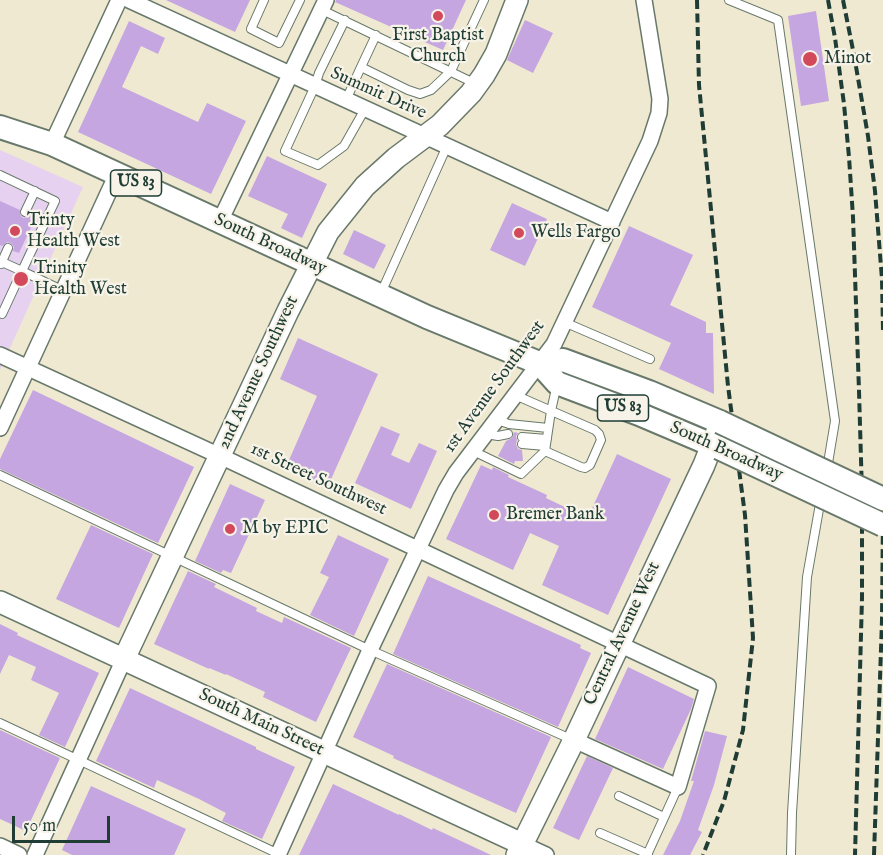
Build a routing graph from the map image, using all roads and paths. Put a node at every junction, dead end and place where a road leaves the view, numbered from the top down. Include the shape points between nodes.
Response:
1 (119, 0) edge
2 (129, 0) edge
3 (264, 0) edge
4 (300, 0) edge
5 (484, 0) edge
6 (644, 0) edge
7 (729, 0) edge
8 (515, 1) edge
9 (154, 5) edge
10 (324, 5) edge
11 (345, 20) junction
12 (376, 35) junction
13 (361, 67) junction
14 (451, 71) junction
15 (290, 75) junction
16 (477, 85) junction
17 (315, 86) junction
18 (346, 100) junction
19 (364, 109) junction
20 (0, 128) edge
21 (424, 136) junction
22 (52, 144) junction
23 (447, 146) junction
24 (117, 174) junction
25 (0, 175) edge
26 (35, 191) junction
27 (25, 212) dead end
28 (219, 221) junction
29 (612, 222) junction
30 (8, 248) dead end
31 (1, 264) edge
32 (311, 264) junction
33 (22, 271) junction
34 (64, 291) junction
35 (380, 296) junction
36 (0, 313) edge
37 (564, 322) junction
38 (0, 354) edge
39 (650, 359) dead end
40 (539, 363) junction
41 (28, 368) junction
42 (557, 383) junction
43 (515, 395) junction
44 (551, 411) junction
45 (497, 420) junction
46 (720, 423) junction
47 (0, 428) edge
48 (548, 428) junction
49 (492, 435) junction
50 (506, 439) dead end
51 (522, 440) dead end
52 (546, 445) junction
53 (716, 447) junction
54 (473, 451) junction
55 (220, 456) junction
56 (0, 475) edge
57 (883, 499) edge
58 (883, 525) edge
59 (418, 549) junction
60 (173, 556) junction
61 (0, 602) edge
62 (619, 643) junction
63 (370, 650) junction
64 (124, 659) junction
65 (0, 723) edge
66 (574, 740) junction
67 (325, 753) junction
68 (78, 759) junction
69 (678, 787) junction
70 (619, 796) dead end
71 (664, 817) junction
72 (600, 833) dead end
73 (0, 846) edge
74 (520, 850) edge
75 (647, 854) edge
76 (19, 855) edge
77 (35, 855) edge
78 (279, 855) edge
79 (546, 855) edge
80 (791, 855) edge

1 - 22 street
2 - 9 street, Summit Drive
3 - 4 lane via 251,29 279,43
5 - 14 lane
6 - 29 street, 1st Avenue Southwest via 659,113 651,141
7 - 80 lane via 778,20 835,421 807,577
8 - 16 street, 2nd Avenue Southwest via 496,54
9 - 15 street, Summit Drive
10 - 11 lane
10 - 15 street
11 - 12 lane
11 - 17 lane
12 - 13 lane
12 - 14 lane
13 - 14 lane via 420,94 431,90
13 - 18 lane
14 - 16 lane
15 - 17 street, Summit Drive
15 - 28 street
16 - 21 street, 2nd Avenue Southwest
17 - 18 street, Summit Drive
17 - 19 lane via 285,151 318,165 344,146
18 - 19 street, Summit Drive
19 - 21 street, Summit Drive
20 - 22 main road, South Broadway / US 83
21 - 23 street, Summit Drive
21 - 32 street, 2nd Avenue Southwest via 365,186 328,232
22 - 24 main road, South Broadway / US 83
23 - 29 street, Summit Drive
23 - 35 lane
24 - 28 main road, South Broadway / US 83
24 - 34 street
25 - 26 lane
26 - 27 lane
26 - 33 lane via 55,201
28 - 32 main road, South Broadway / US 83
29 - 37 street, 1st Avenue Southwest
30 - 31 lane
31 - 33 lane
32 - 35 main road, South Broadway / US 83
32 - 55 street, 2nd Avenue Southwest
33 - 34 lane
33 - 36 lane
34 - 41 street
35 - 40 main road, South Broadway / US 83
37 - 39 lane
37 - 40 street, 1st Avenue Southwest
38 - 41 street, 1st Street Southwest
40 - 42 main road, South Broadway / US 83
40 - 43 street, 1st Avenue Southwest
40 - 46 main road, South Broadway / US 83 via 563,360
41 - 47 street
41 - 55 street, 1st Street Southwest
42 - 44 lane
42 - 53 main road, South Broadway / US 83
43 - 44 lane
43 - 45 street, 1st Avenue Southwest
44 - 48 lane
44 - 52 lane via 595,430 601,441 585,468
45 - 48 lane
45 - 49 street, 1st Avenue Southwest
46 - 53 street, Central Avenue West
46 - 57 main road, South Broadway / US 83, bridge
48 - 52 lane
49 - 50 lane
49 - 54 street, 1st Avenue Southwest
51 - 52 lane
52 - 54 lane via 521,474
53 - 58 main road, South Broadway / US 83, bridge
53 - 62 street, Central Avenue West
54 - 59 street, 1st Avenue Southwest via 446,490
55 - 59 street, 1st Street Southwest
55 - 60 street, 2nd Avenue Southwest
56 - 60 lane
59 - 62 street, 1st Street Southwest
59 - 63 street, 1st Avenue Southwest
60 - 63 lane
60 - 64 street, 2nd Avenue Southwest
61 - 64 street, South Main Street
62 - 66 street, Central Avenue West
62 - 69 street, 1st Street Southwest via 708,686
63 - 66 lane
63 - 67 street, 1st Avenue Southwest
64 - 67 street, South Main Street
64 - 68 street
65 - 68 lane
66 - 69 street
66 - 74 street, Central Avenue West
67 - 74 street, South Main Street
67 - 78 street, 1st Avenue Southwest
68 - 77 street
68 - 78 lane
69 - 71 lane
70 - 71 lane
71 - 75 lane
72 - 75 lane
73 - 76 street
74 - 79 street

